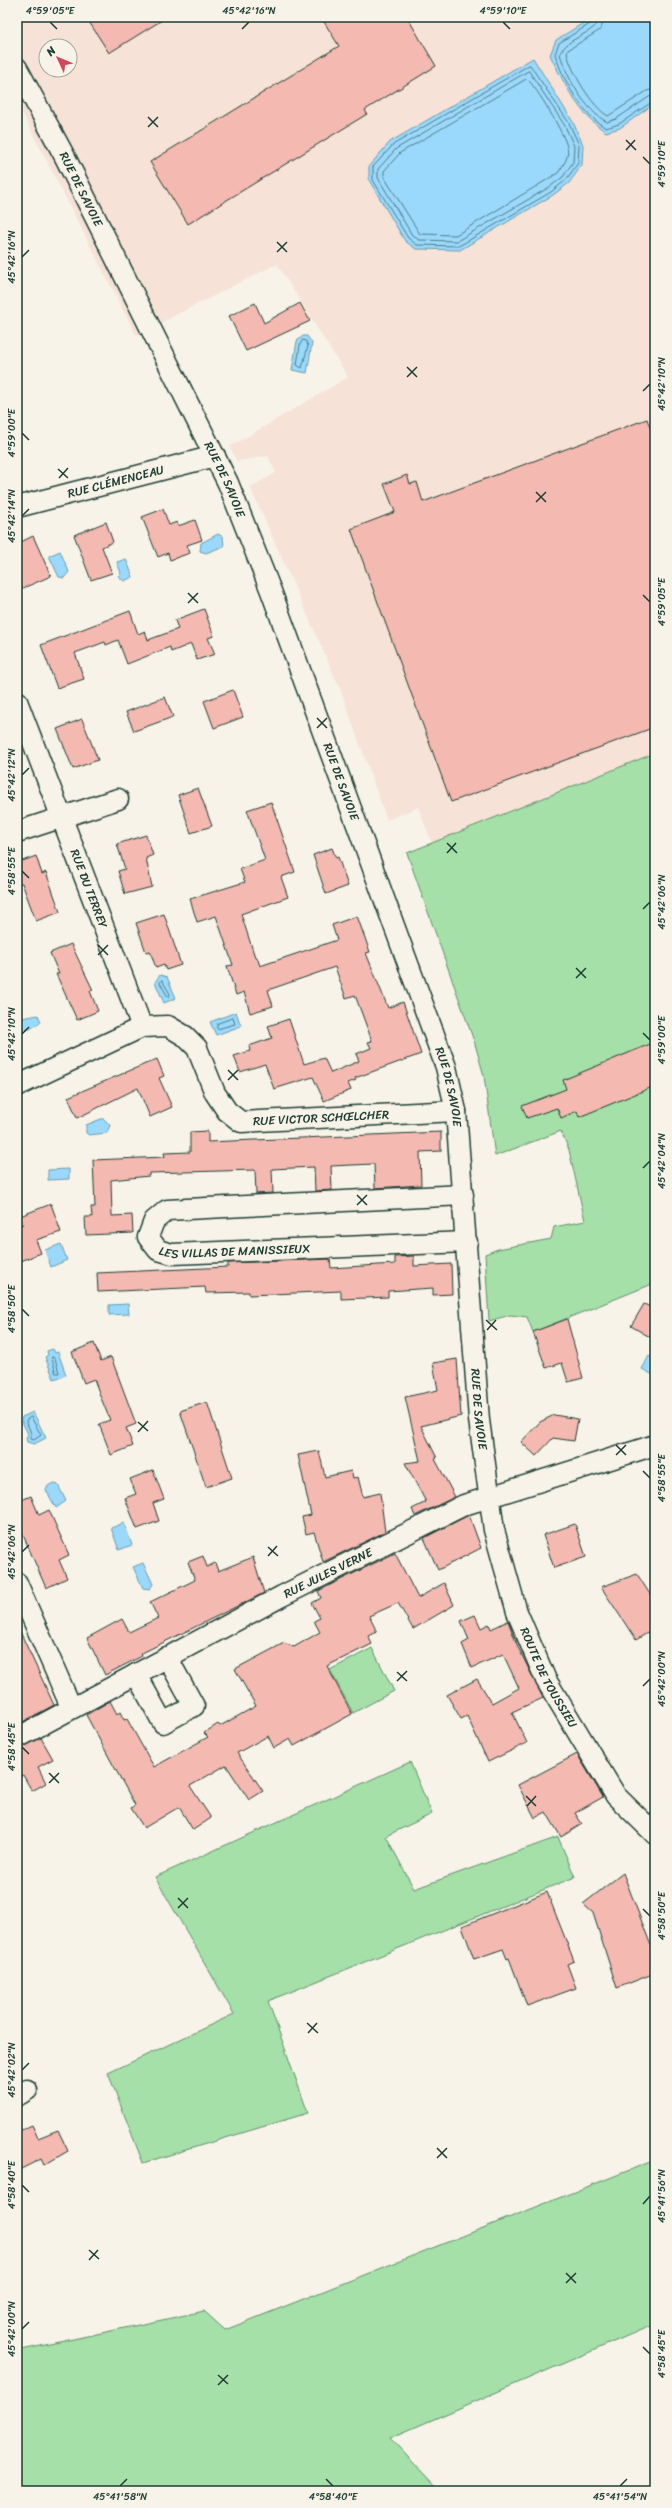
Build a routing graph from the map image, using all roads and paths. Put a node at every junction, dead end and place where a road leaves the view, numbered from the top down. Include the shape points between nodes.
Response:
1 (17, 68) edge
2 (215, 456) junction
3 (17, 507) edge
4 (17, 701) edge
5 (118, 799) dead end
6 (62, 817) junction
7 (17, 832) edge
8 (142, 1027) junction
9 (17, 1086) edge
10 (456, 1111) junction
11 (463, 1195) junction
12 (467, 1242) junction
13 (655, 1445) edge
14 (490, 1498) junction
15 (17, 1583) edge
16 (167, 1657) junction
17 (136, 1674) junction
18 (71, 1707) junction
19 (17, 1738) edge
20 (655, 1834) edge

1 - 2 street, RUE DE SAVOIE
2 - 3 street, RUE CLÉMENCEAU
2 - 10 street, RUE DE SAVOIE via 271,591 446,1067
4 - 6 street, RUE DU TERREY
5 - 6 street
6 - 7 street
6 - 8 street, RUE DU TERREY
8 - 9 street
8 - 10 street, RUE VICTOR SCHŒLCHER via 168,1026 185,1036 197,1048 215,1093 227,1111 241,1122
10 - 11 street, RUE DE SAVOIE
11 - 12 street, RUE DE SAVOIE
11 - 12 street, LES VILLAS DE MANISSIEUX via 167,1210 154,1221 148,1237 158,1250 172,1254
12 - 14 street, RUE DE SAVOIE via 479,1420
13 - 14 street, RUE JULES VERNE
14 - 16 street, RUE JULES VERNE via 455,1509
14 - 20 street, ROUTE DE TOUSSIEU via 494,1530 517,1612 546,1680 616,1796
15 - 18 street
16 - 17 street, RUE JULES VERNE
16 - 17 street via 194,1706 163,1723
17 - 18 street, RUE JULES VERNE
18 - 19 street, RUE JULES VERNE

